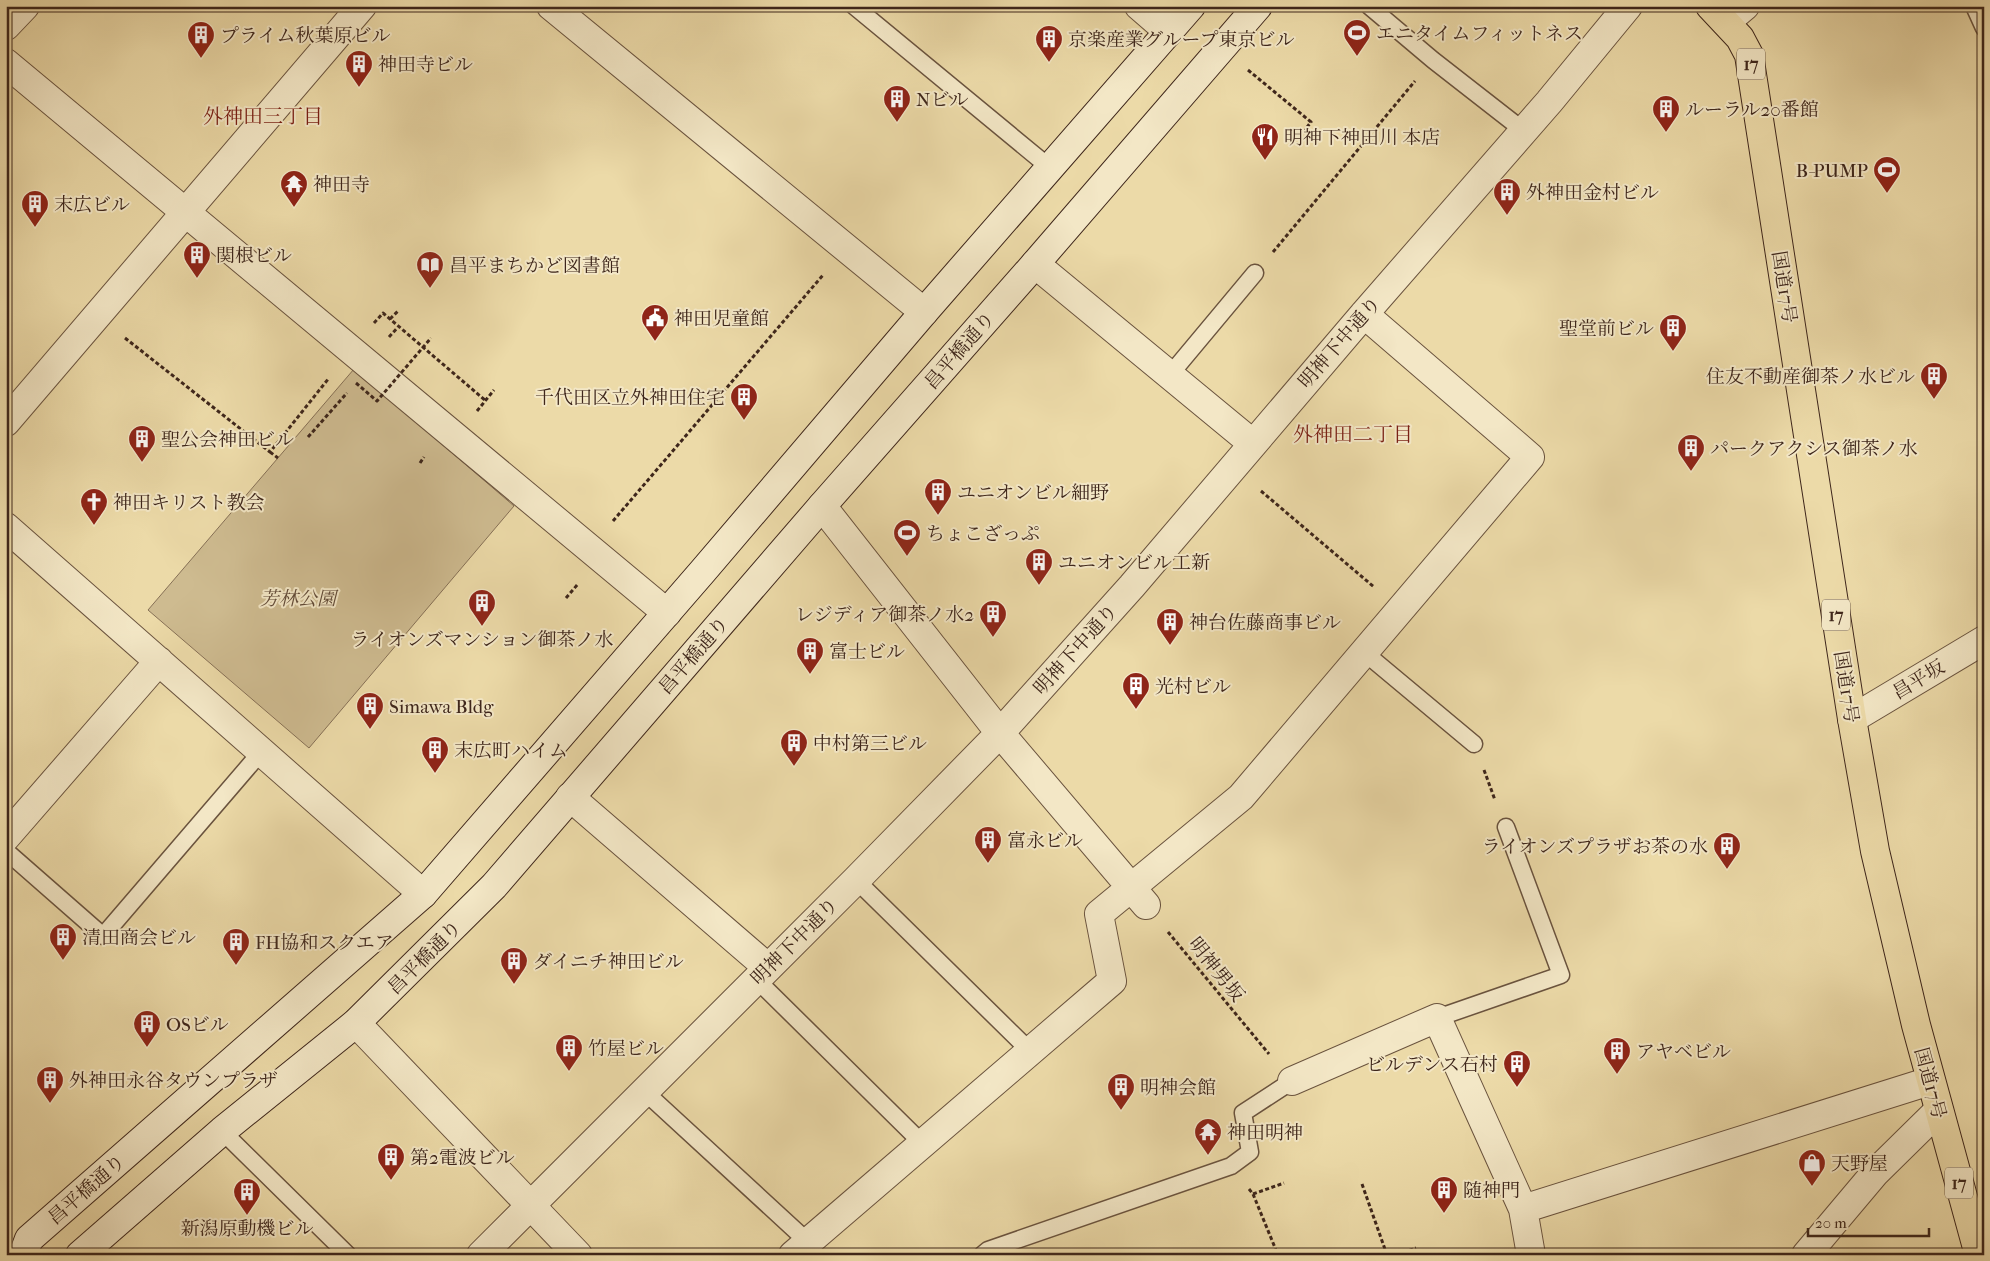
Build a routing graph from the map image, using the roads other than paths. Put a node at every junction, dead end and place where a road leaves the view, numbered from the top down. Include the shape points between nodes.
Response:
1 (25, 6) edge
2 (362, 6) edge
3 (551, 6) edge
4 (854, 6) edge
5 (1139, 6) edge
6 (1191, 6) edge
7 (1258, 6) edge
8 (1368, 6) edge
9 (1628, 6) edge
10 (1974, 6) edge
11 (1727, 11) edge
12 (6, 26) edge
13 (1984, 28) edge
14 (1169, 32) junction
15 (6, 63) edge
16 (1524, 131) junction
17 (1049, 168) junction
18 (186, 212) junction
19 (1035, 264) junction
20 (1255, 273) road end
21 (924, 312) junction
22 (1364, 314) junction
23 (1169, 376) junction
24 (6, 422) edge
25 (1252, 443) junction
26 (822, 506) junction
27 (6, 527) edge
28 (667, 613) junction
29 (1984, 640) edge
30 (1365, 653) junction
31 (159, 661) junction
32 (1852, 719) junction
33 (1000, 733) junction
34 (1474, 744) road end
35 (261, 752) junction
36 (570, 797) junction
37 (1506, 827) road end
38 (6, 837) edge
39 (6, 850) edge
40 (856, 880) junction
41 (423, 894) junction
42 (1138, 896) junction
43 (761, 973) junction
44 (1437, 1018) junction
45 (356, 1024) junction
46 (1030, 1051) junction
47 (1292, 1081) joint
48 (1930, 1081) junction
49 (644, 1091) junction
50 (1938, 1111) junction
51 (222, 1131) junction
52 (923, 1144) junction
53 (530, 1205) junction
54 (1523, 1209) junction
55 (800, 1248) edge
56 (23, 1255) edge
57 (80, 1255) edge
58 (348, 1255) edge
59 (481, 1255) edge
60 (578, 1255) edge
61 (982, 1255) edge
62 (1531, 1255) edge
63 (1806, 1255) edge
64 (1980, 1255) edge

1 - 12 street
2 - 18 street
3 - 21 street
4 - 17 lane
5 - 14 street
6 - 14 street, 昌平橋通り
7 - 19 street, 昌平橋通り
8 - 16 lane
9 - 16 street, 明神下中通り
10 - 13 lane
11 - 32 highway, 国道17号 / 17 via 1749,55
14 - 17 street, 昌平橋通り
15 - 18 street
16 - 22 street, 明神下中通り
17 - 21 street, 昌平橋通り
18 - 24 street
18 - 28 street
19 - 23 street
19 - 26 street, 昌平橋通り
20 - 23 lane
21 - 28 street, 昌平橋通り
22 - 25 street, 明神下中通り
22 - 30 street via 1530,457
23 - 25 street
25 - 33 street, 明神下中通り via 1132,586
26 - 33 street
26 - 36 street, 昌平橋通り
27 - 31 street
28 - 41 street, 昌平橋通り
29 - 32 street, 昌平坂
30 - 34 lane
30 - 42 street via 1241,797
31 - 35 street
31 - 38 street
32 - 48 highway, 国道17号 / 17 via 1874,851
33 - 40 street, 明神下中通り
33 - 42 street
35 - 39 lane via 103,936
35 - 41 street
36 - 43 street
36 - 45 street, 昌平橋通り via 494,886
37 - 44 lane via 1562,975
40 - 43 street, 明神下中通り
40 - 46 lane
41 - 56 street, 昌平橋通り via 29,1239
42 - 46 street via 1098,914 1112,981
43 - 49 street, 明神下中通り
43 - 52 lane
44 - 47 street
44 - 54 street
45 - 51 street, 昌平橋通り
45 - 53 street
46 - 52 street
47 - 61 lane via 1244,1113 1250,1152 1231,1166 988,1250
48 - 50 highway, 国道17号 / 17
48 - 54 street
49 - 53 street, 明神下中通り
49 - 55 lane
50 - 63 street via 1876,1173
50 - 64 highway, 国道17号 / 17
51 - 57 street, 昌平橋通り
51 - 58 lane
52 - 55 street
53 - 59 street, 明神下中通り
53 - 60 street
54 - 62 street

